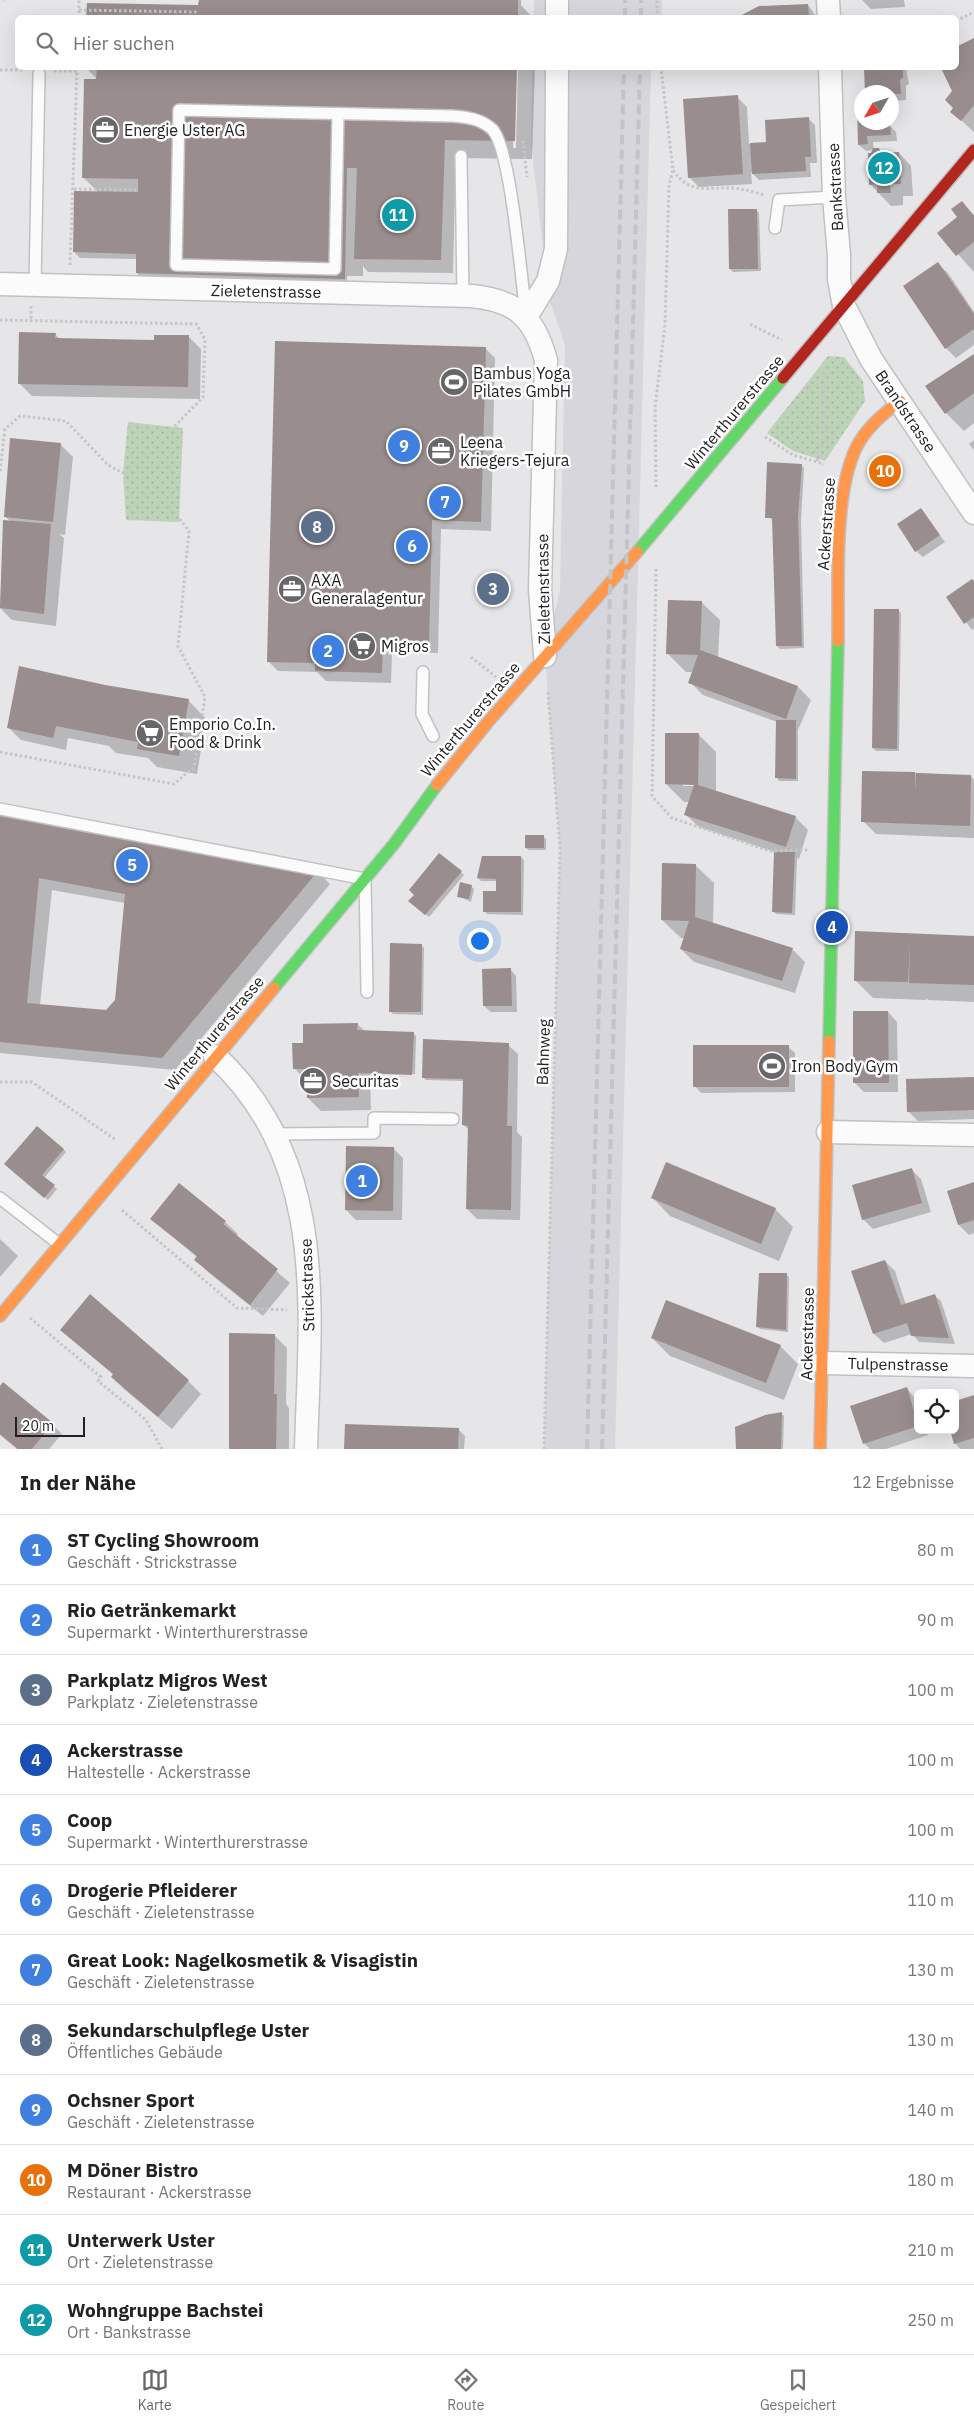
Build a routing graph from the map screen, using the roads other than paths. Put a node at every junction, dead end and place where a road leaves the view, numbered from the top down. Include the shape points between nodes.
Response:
1 (557, 0) edge
2 (828, 0) edge
3 (557, 15) edge
4 (829, 15) edge
5 (557, 70) edge
6 (830, 70) edge
7 (40, 74) dead end
8 (338, 114) junction
9 (461, 156) dead end
10 (971, 160) edge
11 (834, 197) junction
12 (775, 228) dead end
13 (0, 284) edge
14 (35, 285) junction
15 (462, 296) junction
16 (844, 306) junction
17 (526, 318) junction
18 (900, 401) junction
19 (972, 507) edge
20 (545, 656) junction
21 (423, 672) dead end
22 (432, 736) dead end
23 (0, 810) edge
24 (365, 879) junction
25 (367, 992) dead end
26 (215, 1056) junction
27 (453, 1119) dead end
28 (828, 1132) junction
29 (274, 1134) junction
30 (974, 1135) edge
31 (0, 1198) edge
32 (59, 1244) junction
33 (0, 1316) edge
34 (823, 1363) junction
35 (974, 1366) edge
36 (306, 1449) edge
37 (820, 1449) edge

1 - 3 street
2 - 4 street
5 - 17 street via 556,249 548,281
6 - 11 street, Bankstrasse
7 - 14 lane
8 - 8 lane via 179,110 176,265 335,269
8 - 17 lane via 465,117 492,130 500,141 507,166
9 - 15 lane
10 - 16 main road, Winterthurerstrasse
11 - 12 lane via 779,200
11 - 16 street, Bankstrasse via 839,279
13 - 14 street, Zieletenstrasse
14 - 15 street, Zieletenstrasse
15 - 17 street, Zieletenstrasse via 501,301
16 - 18 street, Brandstrasse via 862,344
16 - 20 main road, Winterthurerstrasse
17 - 20 street, Zieletenstrasse via 542,345 547,372 540,590
18 - 19 street, Brandstrasse
18 - 28 main road, Ackerstrasse via 864,434 846,470 841,510
20 - 24 main road, Winterthurerstrasse via 434,788
21 - 22 lane via 422,714
23 - 24 lane
24 - 25 lane
24 - 26 main road, Winterthurerstrasse
26 - 29 street, Strickstrasse via 251,1095
26 - 32 main road, Winterthurerstrasse
27 - 29 lane via 374,1118 374,1133
28 - 30 street
28 - 34 main road, Ackerstrasse
29 - 36 street, Strickstrasse via 292,1177 305,1230 310,1310
31 - 32 lane
32 - 33 main road, Winterthurerstrasse
34 - 35 street, Tulpenstrasse
34 - 37 main road, Ackerstrasse

